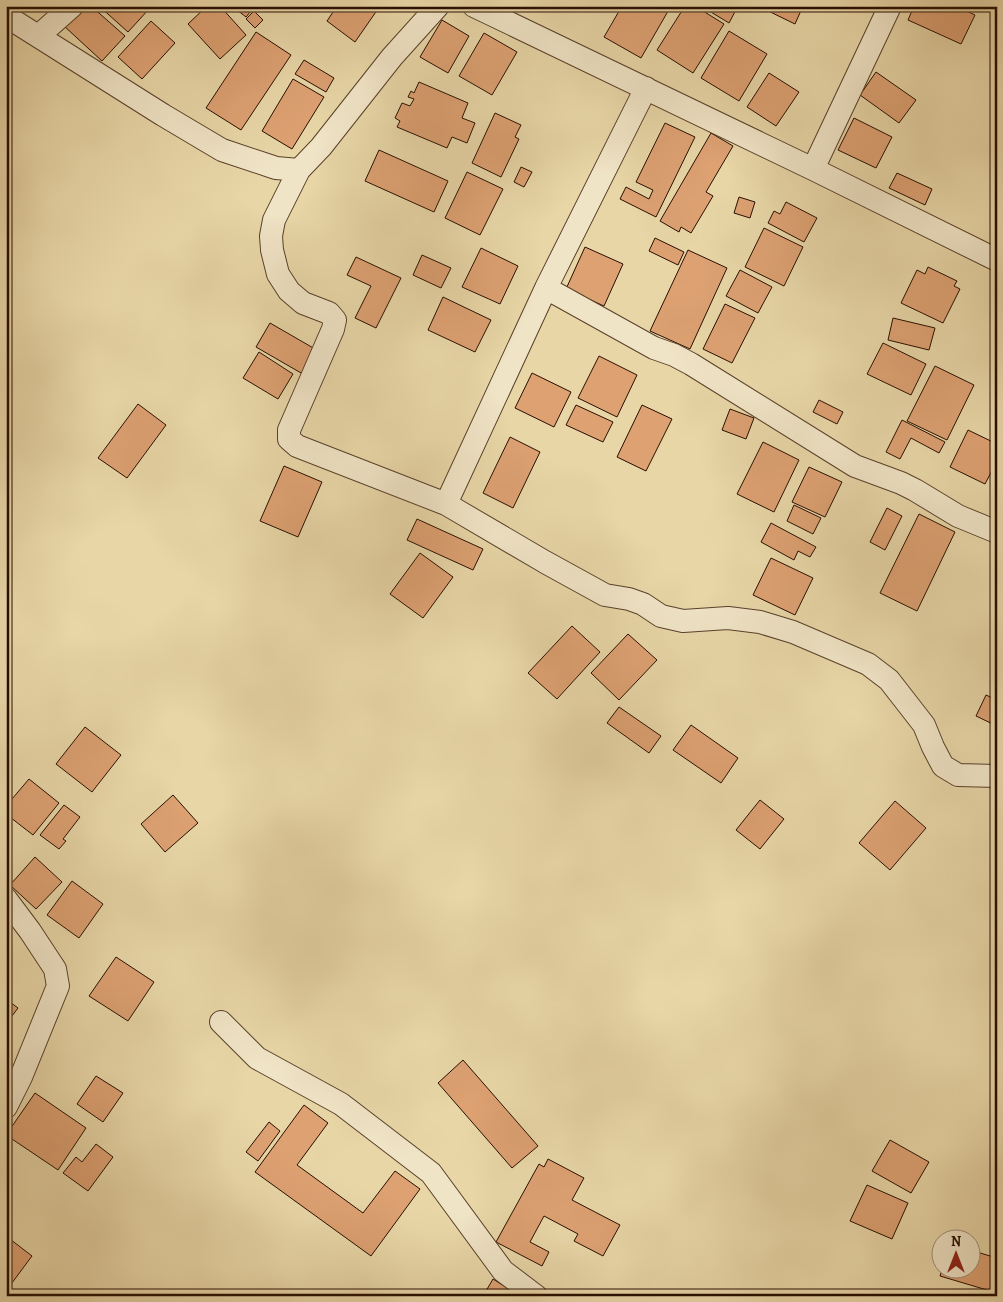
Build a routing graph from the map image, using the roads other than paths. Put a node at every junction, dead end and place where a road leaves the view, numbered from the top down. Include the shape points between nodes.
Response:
1 (72, 6) edge
2 (438, 6) edge
3 (474, 6) edge
4 (890, 6) edge
5 (6, 16) edge
6 (42, 38) junction
7 (646, 88) junction
8 (813, 169) junction
9 (299, 170) junction
10 (997, 260) edge
11 (546, 288) junction
12 (446, 504) junction
13 (997, 532) edge
14 (997, 776) edge
15 (6, 899) edge
16 (221, 1022) dead end
17 (6, 1107) edge
18 (536, 1296) edge

1 - 6 street via 44,31
2 - 9 street
3 - 7 street
4 - 8 street
5 - 6 street
6 - 9 street via 222,150 276,168
7 - 8 street
7 - 11 street
8 - 10 street
9 - 12 street via 274,220 272,250 278,274 289,291 303,303 329,313 335,320 289,430 289,439 297,446
11 - 12 street
11 - 13 street via 654,348 692,364 855,466 901,483 958,516
12 - 14 street via 605,594 643,604 661,616 683,621 728,618 760,622 793,632 868,664 889,680 924,725 943,766 958,775
15 - 17 street via 55,969 58,986
16 - 18 street via 257,1058 341,1104 431,1174 503,1271

